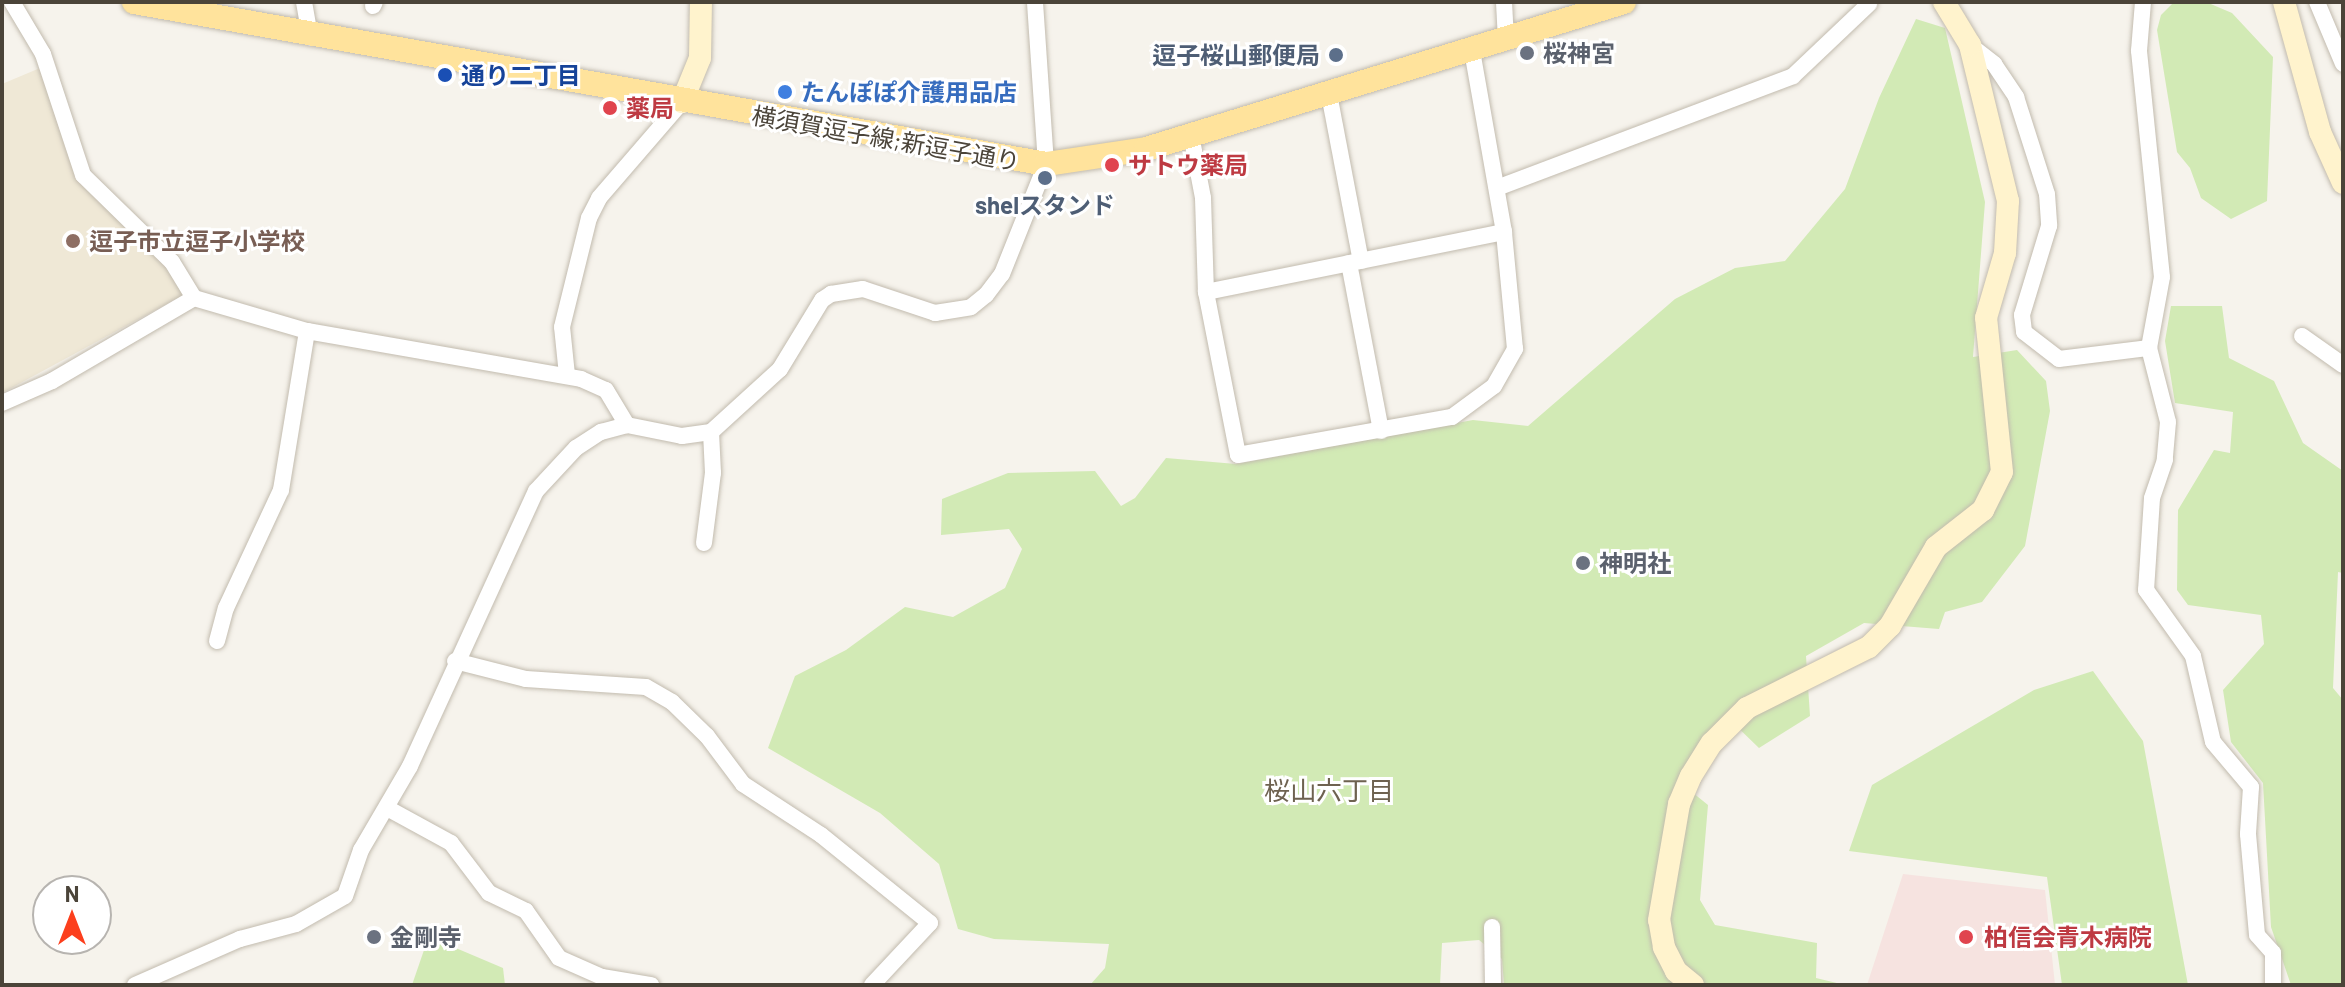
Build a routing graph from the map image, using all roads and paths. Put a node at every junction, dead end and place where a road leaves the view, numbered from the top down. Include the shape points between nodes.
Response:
1 (12, 2) edge
2 (134, 2) edge
3 (304, 2) edge
4 (701, 2) edge
5 (1035, 2) edge
6 (1504, 2) edge
7 (1624, 2) edge
8 (1944, 2) edge
9 (2143, 2) edge
10 (2284, 2) edge
11 (2317, 2) edge
12 (1869, 4) edge
13 (310, 37) junction
14 (1506, 40) junction
15 (1970, 45) junction
16 (1472, 51) junction
17 (2343, 64) edge
18 (1329, 94) junction
19 (682, 102) junction
20 (1191, 135) junction
21 (1046, 164) junction
22 (2343, 183) edge
23 (1497, 188) junction
24 (1504, 232) junction
25 (1355, 262) junction
26 (1206, 292) junction
27 (194, 298) junction
28 (307, 331) junction
29 (2302, 336) dead end
30 (2149, 348) junction
31 (2343, 365) edge
32 (567, 375) junction
33 (2, 403) edge
34 (627, 425) junction
35 (1381, 431) junction
36 (711, 432) junction
37 (704, 543) dead end
38 (217, 641) dead end
39 (455, 661) junction
40 (387, 808) junction
41 (1492, 927) dead end
42 (135, 985) edge
43 (651, 985) edge
44 (872, 985) edge
45 (1493, 985) edge
46 (1693, 985) edge
47 (2273, 985) edge

1 - 27 street via 43,54 83,175 172,262
2 - 13 main road, 横須賀逗子線;新逗子通り
3 - 13 street
4 - 19 street via 700,58
5 - 21 street
6 - 14 street
7 - 14 main road, 横須賀逗子線;新逗子通り
8 - 15 street
9 - 30 street via 2139,51 2162,277
10 - 22 street via 2320,132
11 - 17 street
12 - 23 street via 1793,76
13 - 19 main road, 横須賀逗子線;新逗子通り
14 - 16 main road, 横須賀逗子線;新逗子通り
15 - 30 street via 1994,64 2016,97 2047,194 2049,226 2022,315 2024,332 2059,359
15 - 46 street via 2008,201 2005,253 1986,318 1985,345 2002,472 1983,510 1936,547 1890,626 1869,647 1783,685 1747,708 1712,743 1691,776 1679,804 1659,920 1676,971
16 - 18 main road, 横須賀逗子線;新逗子通り
16 - 23 street
18 - 20 main road, 横須賀逗子線;新逗子通り
18 - 25 street
19 - 21 main road, 横須賀逗子線;新逗子通り
19 - 32 street via 599,198 589,218 562,327
20 - 21 main road, 横須賀逗子線;新逗子通り via 1104,159
20 - 26 street via 1203,198
21 - 36 street via 1002,274 986,295 971,307 935,313 863,289 831,294 822,300 780,369
23 - 24 street
24 - 25 street
24 - 35 street via 1515,349 1504,375 1452,417
25 - 26 street
25 - 35 street
26 - 35 street via 1238,455
27 - 28 street
27 - 33 street via 52,381
28 - 32 street
28 - 38 street via 281,490 226,608
29 - 31 street
30 - 47 street via 2168,422 2165,460 2152,498 2146,590 2193,656 2213,742 2251,787 2248,834 2257,935 2273,953
32 - 34 street via 606,390
34 - 36 street via 682,436
34 - 39 street via 601,432 576,448 536,491
36 - 37 street via 713,473
39 - 40 street
39 - 44 street via 526,679 646,687 672,702 707,736 743,784 821,835 930,923
40 - 42 street via 338,903
40 - 43 street via 451,843 489,893 526,911 559,958 602,977
41 - 45 street

